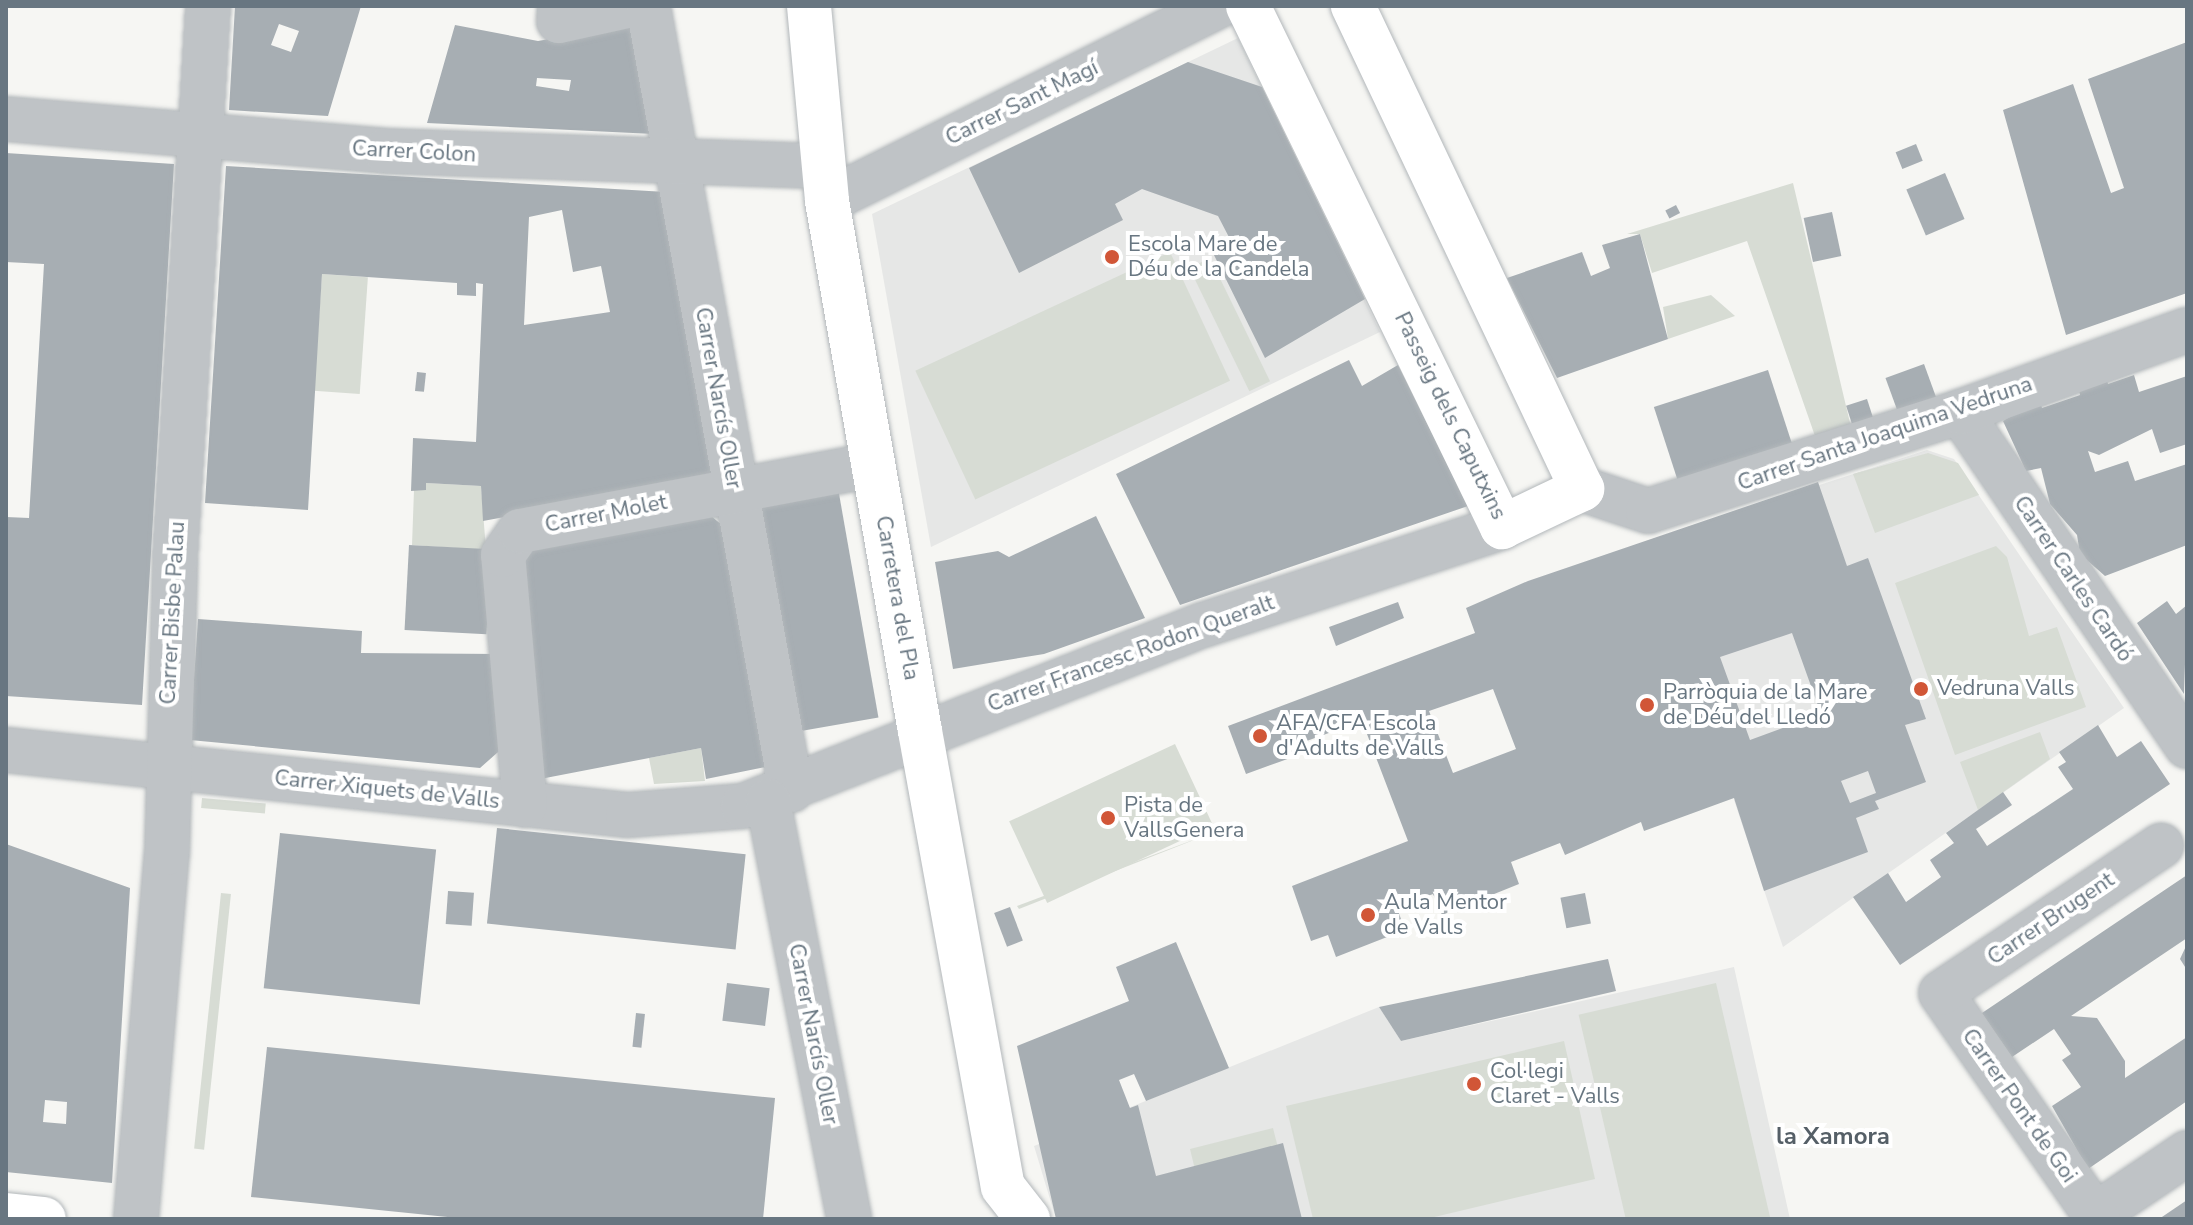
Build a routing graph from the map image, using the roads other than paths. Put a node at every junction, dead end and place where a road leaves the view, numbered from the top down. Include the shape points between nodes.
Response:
1 (208, 6) edge
2 (627, 6) edge
3 (648, 6) edge
4 (809, 6) edge
5 (1218, 6) edge
6 (1248, 6) edge
7 (1353, 6) edge
8 (560, 14) edge
9 (6, 119) edge
10 (199, 134) junction
11 (678, 165) junction
12 (826, 184) junction
13 (2187, 330) edge
14 (1960, 412) junction
15 (873, 465) junction
16 (1582, 489) junction
17 (733, 490) junction
18 (1502, 527) junction
19 (920, 731) junction
20 (2183, 733) edge
21 (6, 750) edge
22 (171, 769) junction
23 (780, 796) junction
24 (525, 805) junction
25 (2161, 846) dead end
26 (1941, 993) joint
27 (2187, 1153) edge
28 (1008, 1208) edge
29 (6, 1215) edge
30 (2096, 1217) edge
31 (44, 1219) edge
32 (136, 1219) edge
33 (849, 1219) edge

1 - 10 street, Carrer Bisbe Palau
2 - 8 street
3 - 11 street, Carrer Narcís Oller
4 - 12 street, Carretera del Pla
5 - 12 street, Carrer Sant Magí
6 - 18 street, Passeig dels Caputxins
7 - 16 street
9 - 10 street, Carrer Colon
10 - 11 street, Carrer Colon via 252,144
10 - 22 street, Carrer Bisbe Palau
11 - 12 street, Carrer Colon
11 - 17 street, Carrer Narcís Oller
12 - 15 street, Carretera del Pla
13 - 14 street, Carrer Santa Joaquima Vedruna
14 - 16 street, Carrer Santa Joaquima Vedruna via 1648,511
14 - 20 street, Carrer Carles Cardó
15 - 17 street, Carrer Molet
15 - 19 street, Carretera del Pla
16 - 18 street, Passeig dels Caputxins
17 - 23 street, Carrer Narcís Oller
17 - 24 street, Carrer Molet via 520,531 503,555
18 - 19 street, Carrer Francesc Rodon Queralt via 1203,625
19 - 23 street, Carrer Francesc Rodon Queralt
19 - 28 street, Carretera del Pla
21 - 22 street, Carrer Xiquets de Valls
22 - 24 street, Carrer Xiquets de Valls
22 - 32 street, Carrer Bisbe Palau
23 - 24 street, Carrer Xiquets de Valls via 628,815
23 - 33 street, Carrer Narcís Oller
25 - 26 street, Carrer Brugent
26 - 30 street, Carrer Pont de Goi
27 - 30 street
29 - 31 street

